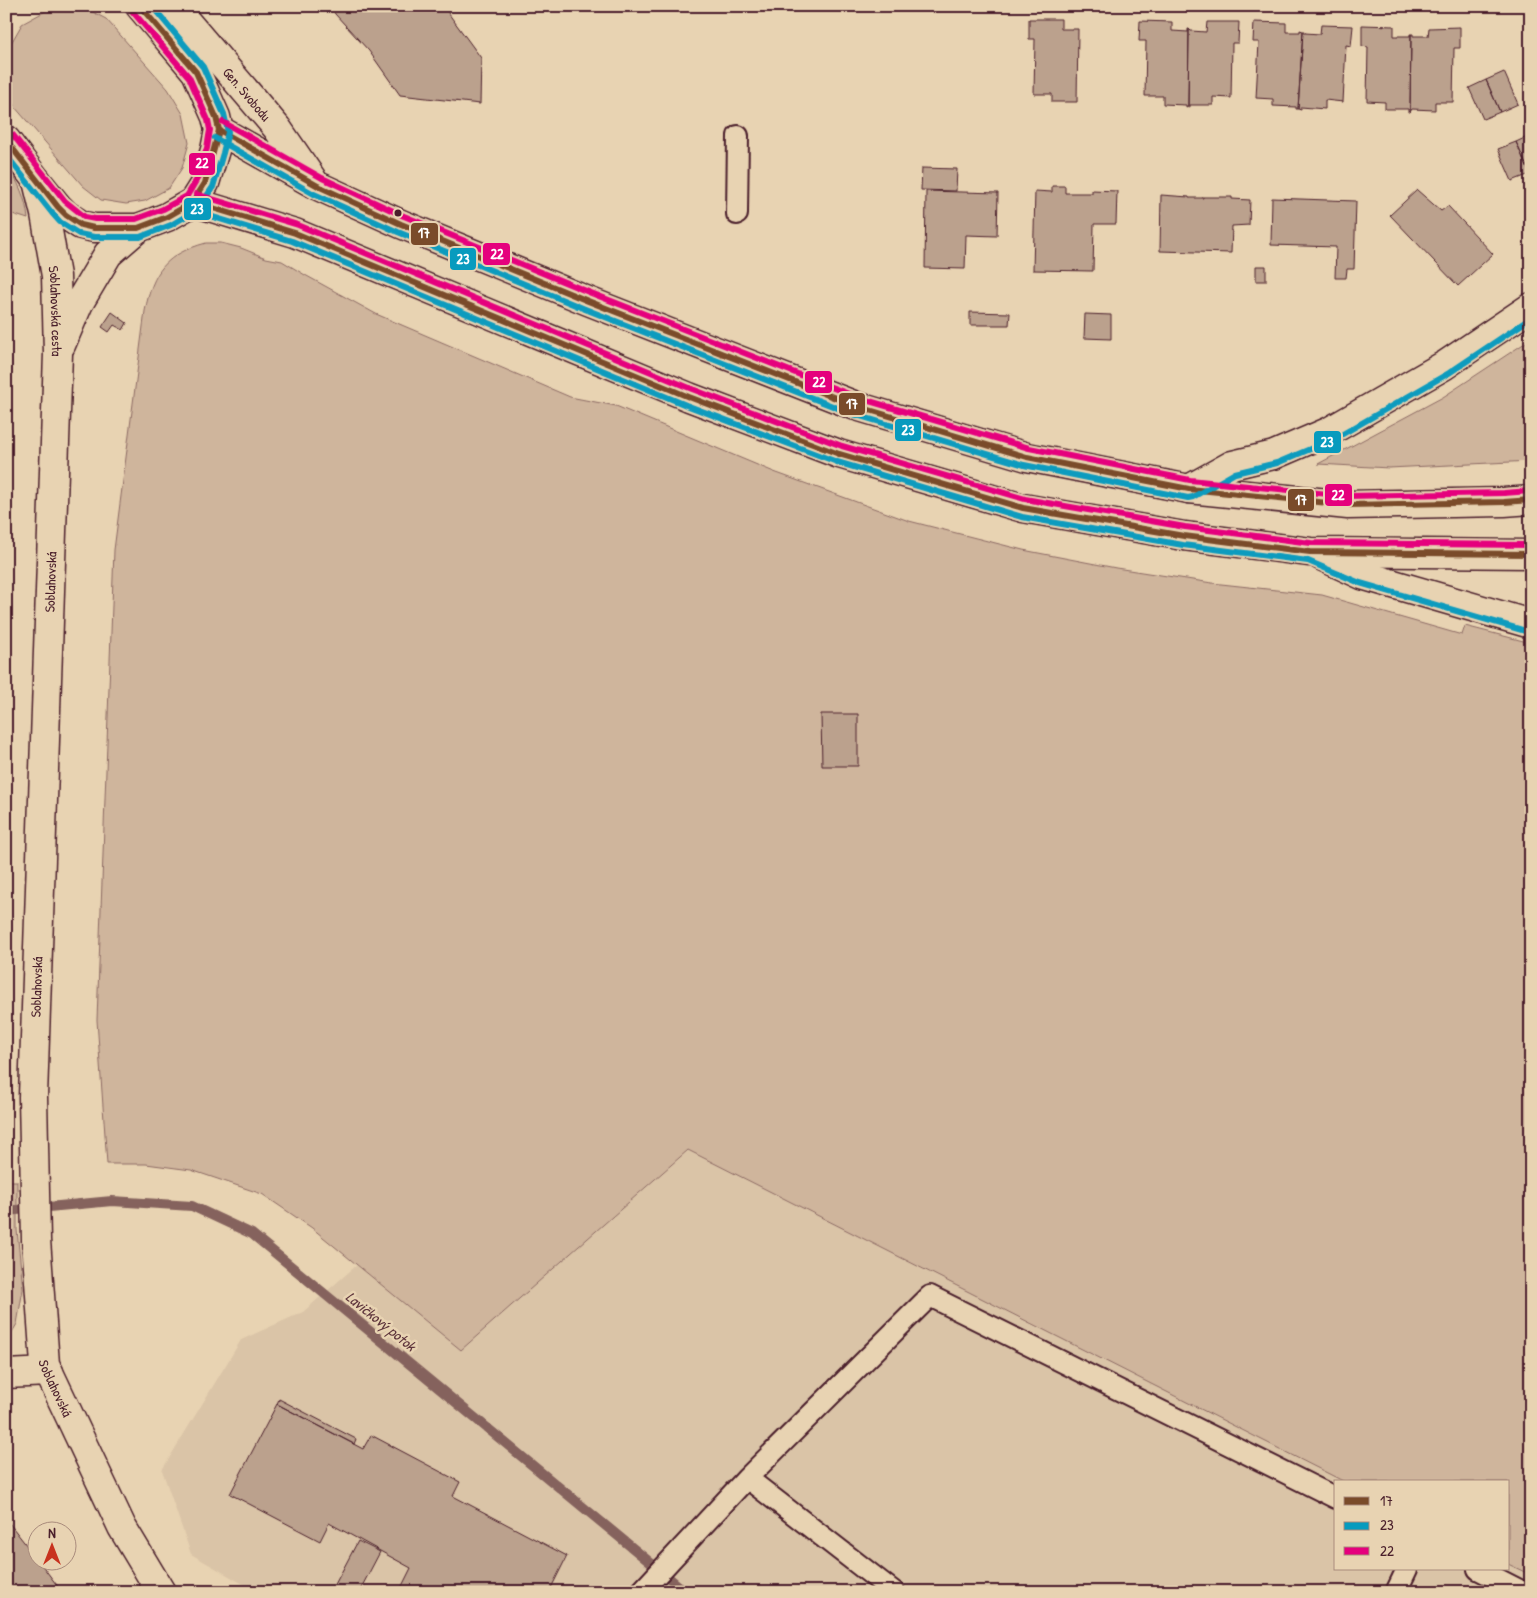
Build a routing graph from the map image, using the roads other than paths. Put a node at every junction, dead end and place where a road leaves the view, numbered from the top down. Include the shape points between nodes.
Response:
1 (140, 6) edge
2 (172, 6) edge
3 (219, 130) junction
4 (738, 136) dead end
5 (6, 140) edge
6 (37, 181) junction
7 (318, 186) junction
8 (193, 202) junction
9 (737, 214) dead end
10 (138, 228) junction
11 (1531, 307) edge
12 (58, 353) junction
13 (1189, 489) junction
14 (1531, 500) edge
15 (1310, 552) junction
16 (1531, 554) edge
17 (1531, 624) edge
18 (49, 1372) junction
19 (6, 1374) edge
20 (747, 1478) junction
21 (1334, 1497) edge
22 (1407, 1570) edge
23 (1480, 1570) edge
24 (161, 1592) edge
25 (641, 1592) edge
26 (894, 1592) edge
27 (1396, 1592) edge
28 (1523, 1592) edge

1 - 3 street via 196,72
2 - 7 street, Gen. Svobodu via 277,128
3 - 7 street
3 - 8 street via 205,183
4 - 9 lane
5 - 6 street
6 - 10 street via 66,215 81,225
6 - 12 street, Soblahovská cesta via 56,276
7 - 13 street via 401,224 856,406 1027,457
8 - 10 street
8 - 15 street via 295,233 689,397 839,454 1023,508 1184,536
10 - 12 street, Soblahovská cesta via 108,254 79,303
11 - 13 street via 1445,365 1330,431 1274,455 1232,465
12 - 18 street, Soblahovská via 33,1097 36,1240 45,1364
13 - 14 street via 1348,505
15 - 16 street
15 - 17 street via 1362,574
18 - 19 street
18 - 24 street, Soblahovská via 122,1527
20 - 21 lane via 930,1296
20 - 25 lane
20 - 26 lane
22 - 27 lane
23 - 28 lane

